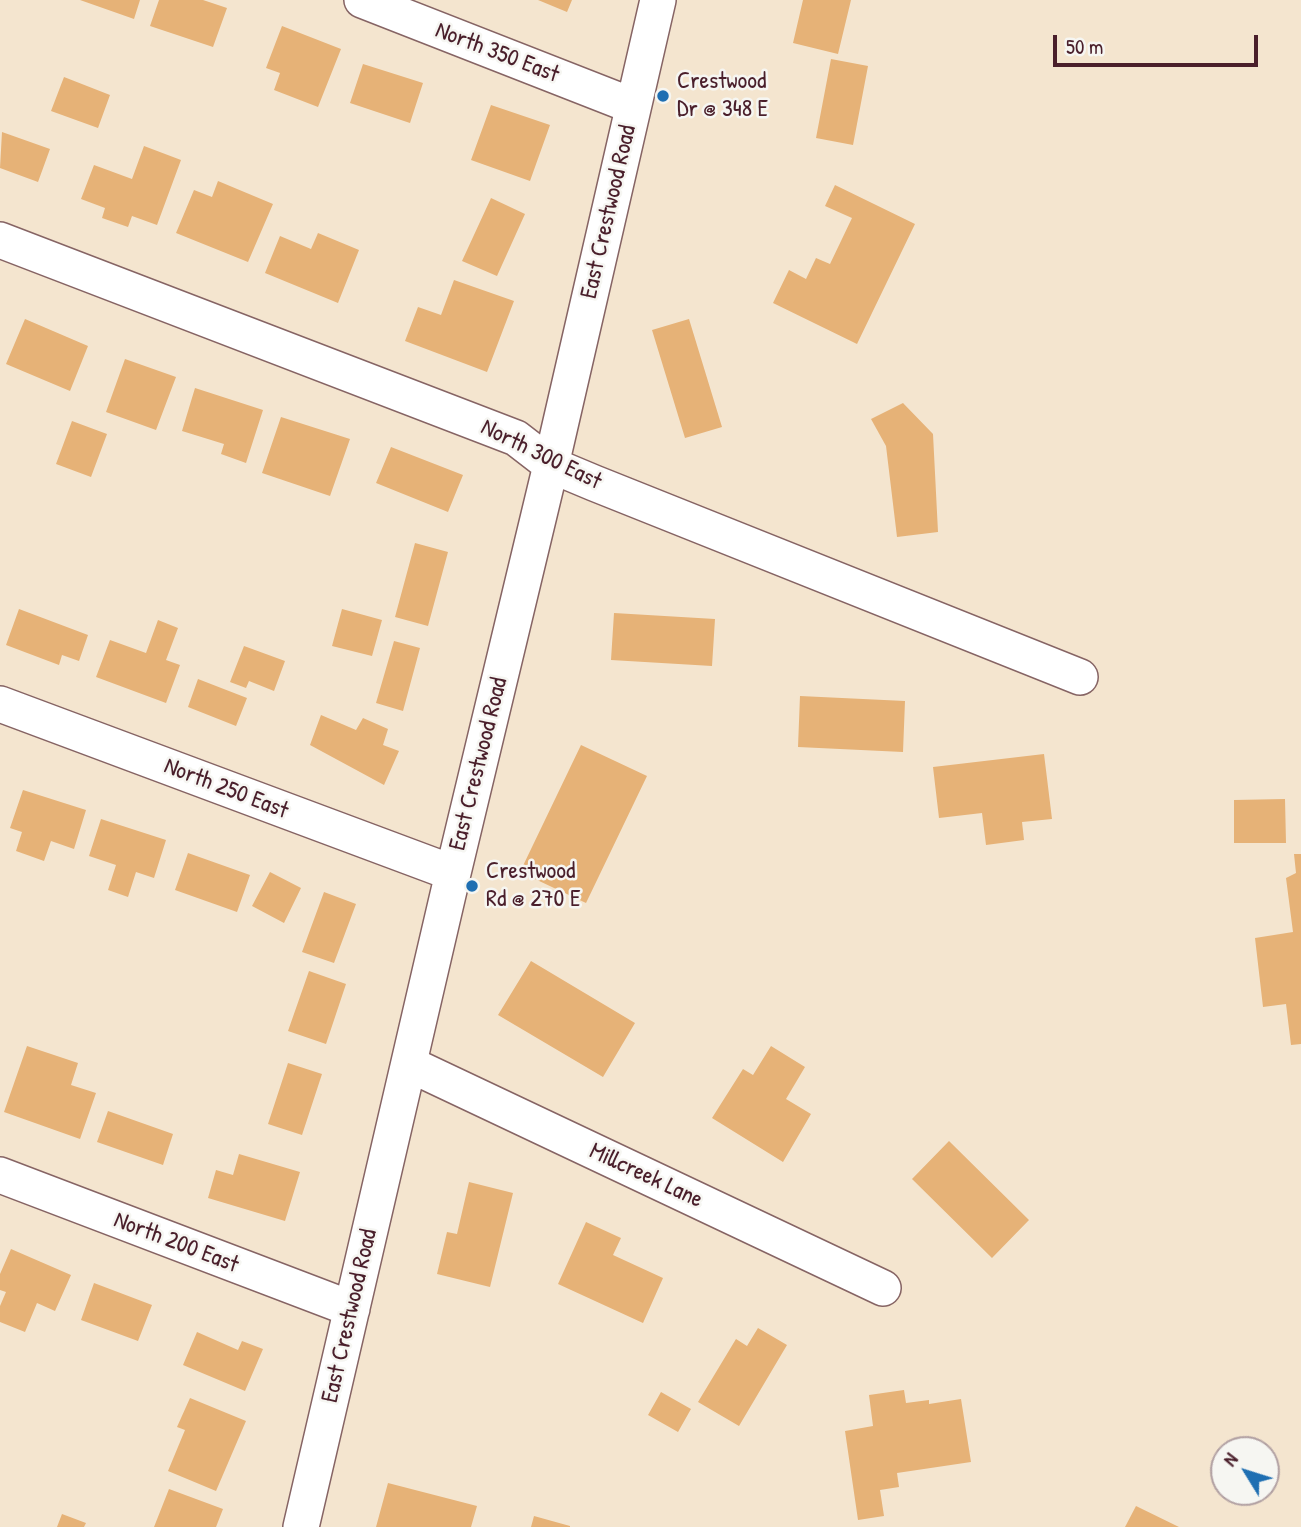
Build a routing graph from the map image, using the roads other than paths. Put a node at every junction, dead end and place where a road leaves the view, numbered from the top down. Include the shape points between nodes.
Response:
1 (362, 0) edge
2 (657, 0) edge
3 (633, 106) junction
4 (0, 240) edge
5 (551, 465) junction
6 (1080, 677) dead end
7 (0, 704) edge
8 (453, 873) junction
9 (409, 1064) junction
10 (0, 1175) edge
11 (883, 1288) dead end
12 (352, 1309) junction
13 (301, 1527) edge

1 - 3 street, North 350 East
2 - 3 street, East Crestwood Road
3 - 5 street, East Crestwood Road
4 - 5 street, North 300 East via 516,438
5 - 6 street, North 300 East
5 - 8 street, East Crestwood Road
7 - 8 street, North 250 East
8 - 9 street, East Crestwood Road
9 - 11 street, Millcreek Lane
9 - 12 street, East Crestwood Road
10 - 12 street, North 200 East
12 - 13 street, East Crestwood Road

